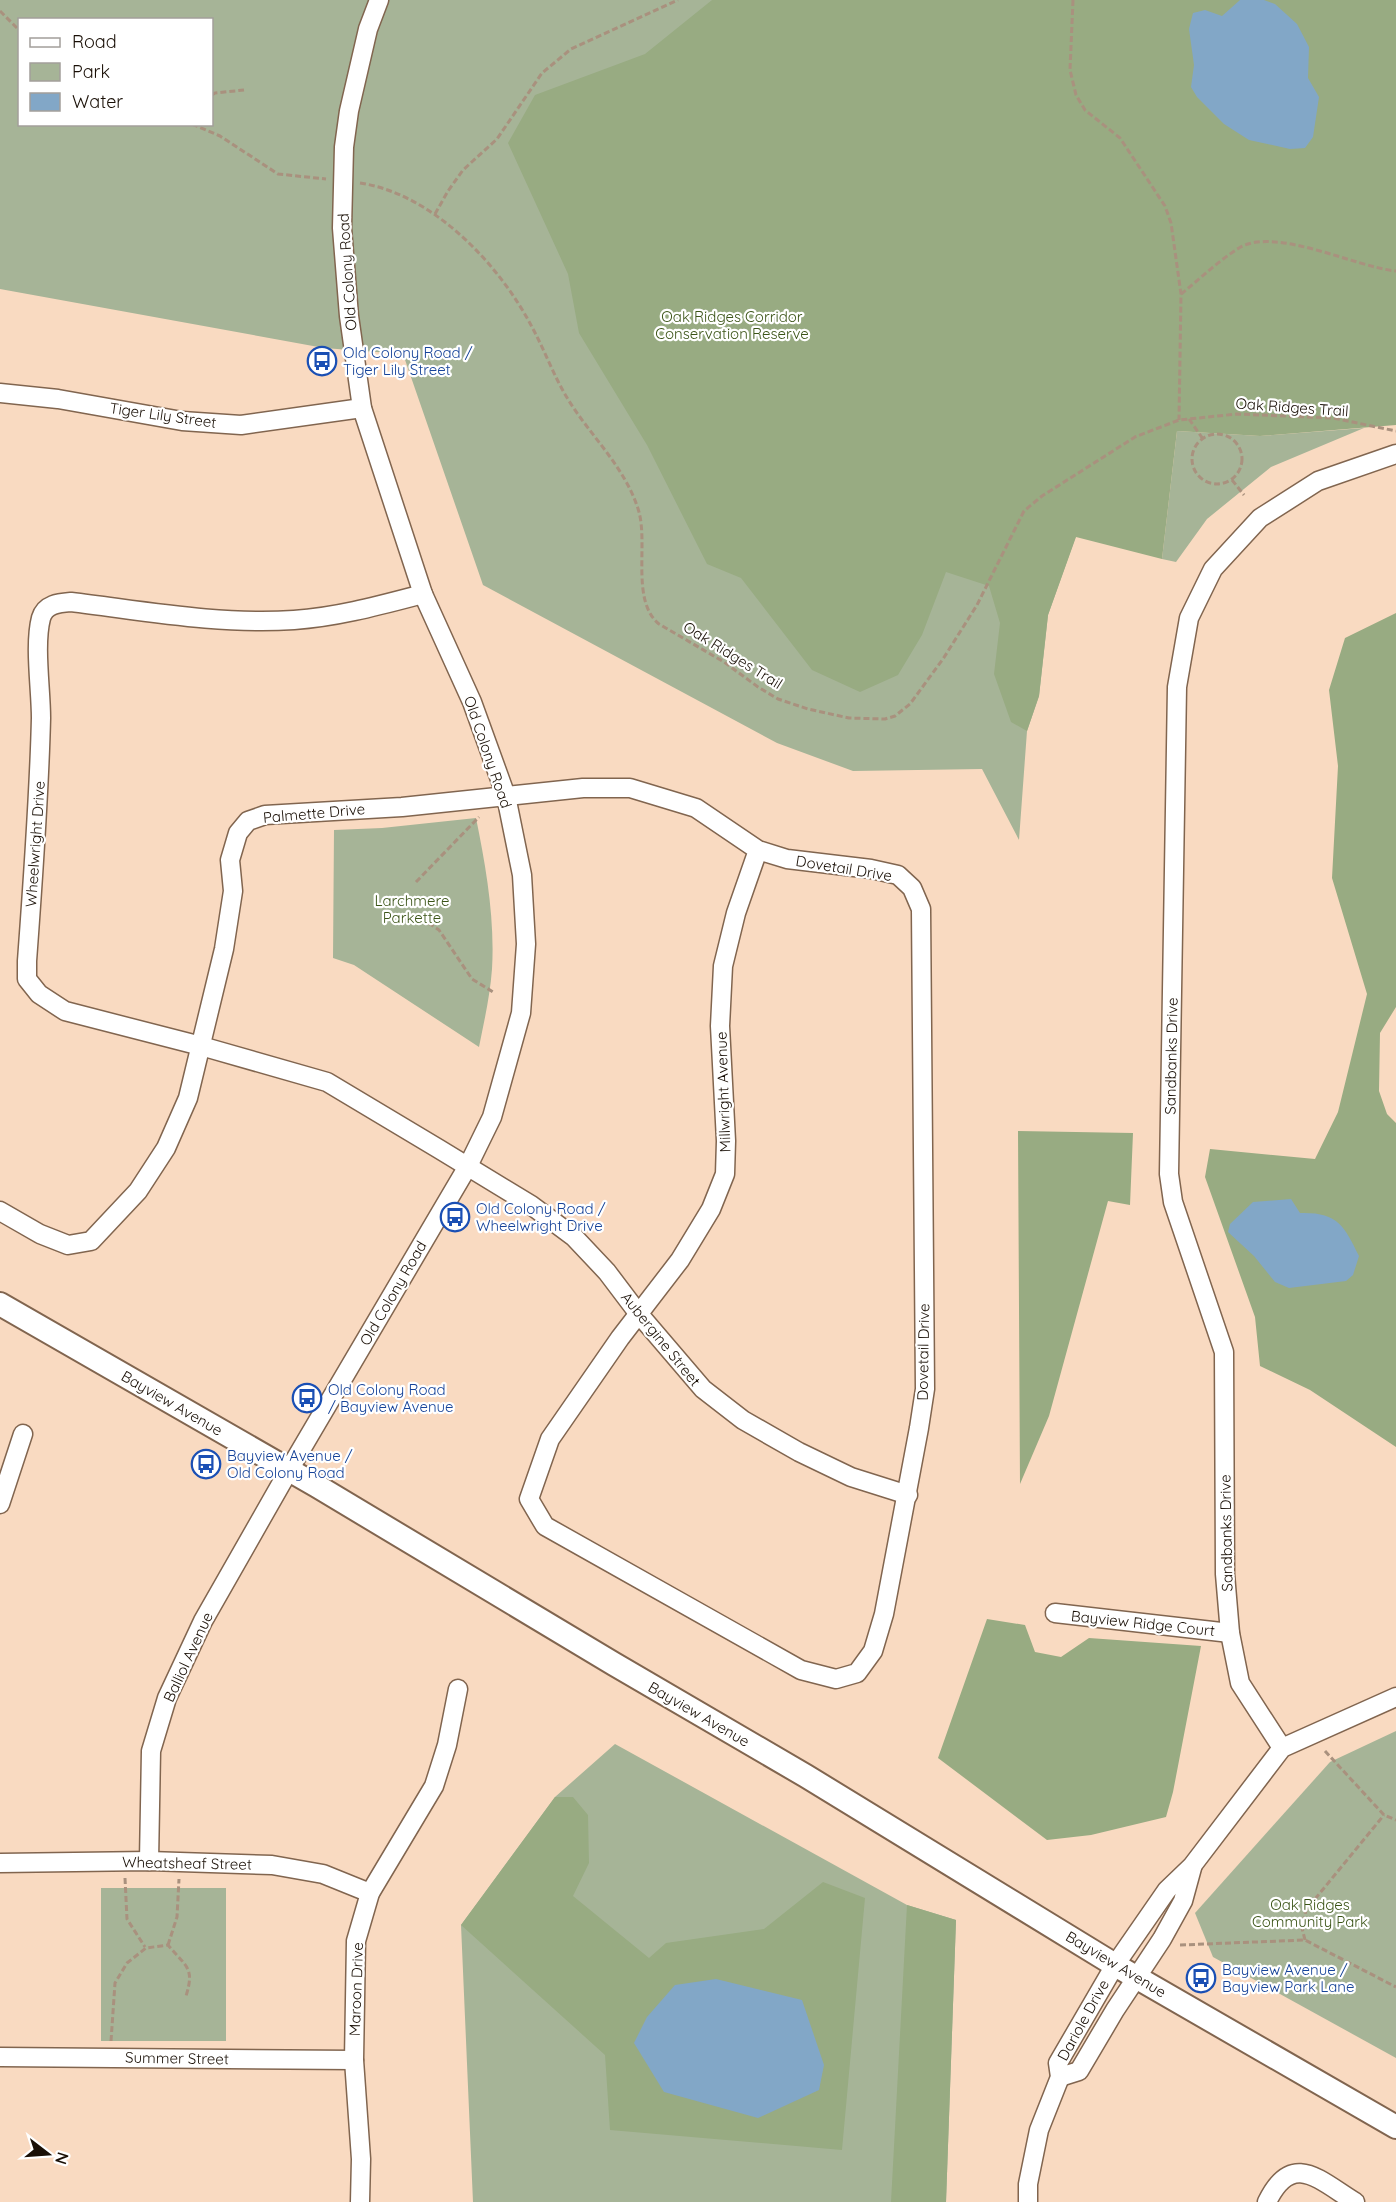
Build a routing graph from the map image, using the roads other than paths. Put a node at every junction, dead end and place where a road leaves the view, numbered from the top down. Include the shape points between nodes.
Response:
1 (379, 0) edge
2 (0, 393) edge
3 (362, 408) junction
4 (1396, 454) edge
5 (423, 594) junction
6 (506, 796) junction
7 (758, 850) junction
8 (201, 1046) junction
9 (468, 1166) junction
10 (0, 1211) edge
11 (0, 1304) edge
12 (638, 1313) junction
13 (23, 1434) dead end
14 (289, 1470) junction
15 (908, 1495) junction
16 (0, 1504) edge
17 (1055, 1613) dead end
18 (1230, 1633) junction
19 (458, 1689) dead end
20 (1396, 1697) edge
21 (1282, 1748) junction
22 (149, 1862) junction
23 (0, 1863) edge
24 (1192, 1866) junction
25 (370, 1893) junction
26 (1115, 1965) junction
27 (1136, 1977) junction
28 (0, 2057) edge
29 (354, 2060) junction
30 (1060, 2078) junction
31 (1396, 2127) edge
32 (360, 2202) edge
33 (1028, 2202) edge
34 (1267, 2202) edge
35 (1355, 2202) edge

1 - 3 street, Old Colony Road via 368,29 344,147 342,228
2 - 3 street, Tiger Lily Street via 182,421 241,425
3 - 5 street, Old Colony Road
4 - 18 street, Sandbanks Drive via 1318,481 1260,518 1213,569 1189,618 1177,687 1169,1174 1173,1202 1224,1352 1225,1574
5 - 6 street, Old Colony Road via 472,702
5 - 8 street, Wheelwright Drive via 359,610 294,620 212,620 71,602 51,605 42,615 38,811 27,979 39,994 65,1011
6 - 7 street, Dovetail Drive via 583,788 630,788 696,808
6 - 8 street, Palmette Drive via 265,815 248,821 238,833 230,860 233,891 224,949
6 - 9 street, Old Colony Road via 522,875 526,944 521,1012 492,1117
7 - 12 street, Millwright Avenue via 723,966 720,1026 725,1174 711,1209 680,1260
7 - 15 street, Dovetail Drive via 787,859 898,875 912,888 921,909 925,1389
8 - 9 street, Wheelwright Drive via 327,1082
8 - 10 street via 188,1098 166,1148 138,1191 91,1241 68,1245
9 - 12 street, Aubergine Street via 574,1237
9 - 14 street, Old Colony Road
11 - 14 main road, Bayview Avenue
12 - 15 street, Aubergine Street via 703,1389 743,1420 851,1477
12 - 15 street, Dovetail Drive via 550,1440 529,1498 545,1526 801,1670 836,1678 857,1673 873,1651
13 - 16 street
14 - 22 street, Balliol Avenue via 203,1621 167,1698 151,1752
14 - 26 main road, Bayview Avenue via 806,1776
17 - 18 street, Bayview Ridge Court
18 - 21 street, Sandbanks Drive via 1240,1683
19 - 25 street, Maroon Drive via 434,1786
20 - 21 street
21 - 24 street
22 - 23 street, Wheatsheaf Street
22 - 25 street, Wheatsheaf Street via 297,1868
24 - 26 street, Dariole Drive via 1167,1890
24 - 27 street, Dariole Drive via 1183,1901
25 - 29 street, Maroon Drive via 356,1941
26 - 27 main road, Bayview Avenue
26 - 30 street, Dariole Drive via 1058,2063
27 - 30 street, Dariole Drive via 1078,2071
27 - 31 main road, Bayview Avenue
28 - 29 street, Summer Street
29 - 32 street, Maroon Drive
30 - 33 street, Dariole Drive via 1040,2130
34 - 35 street via 1286,2175 1300,2172

